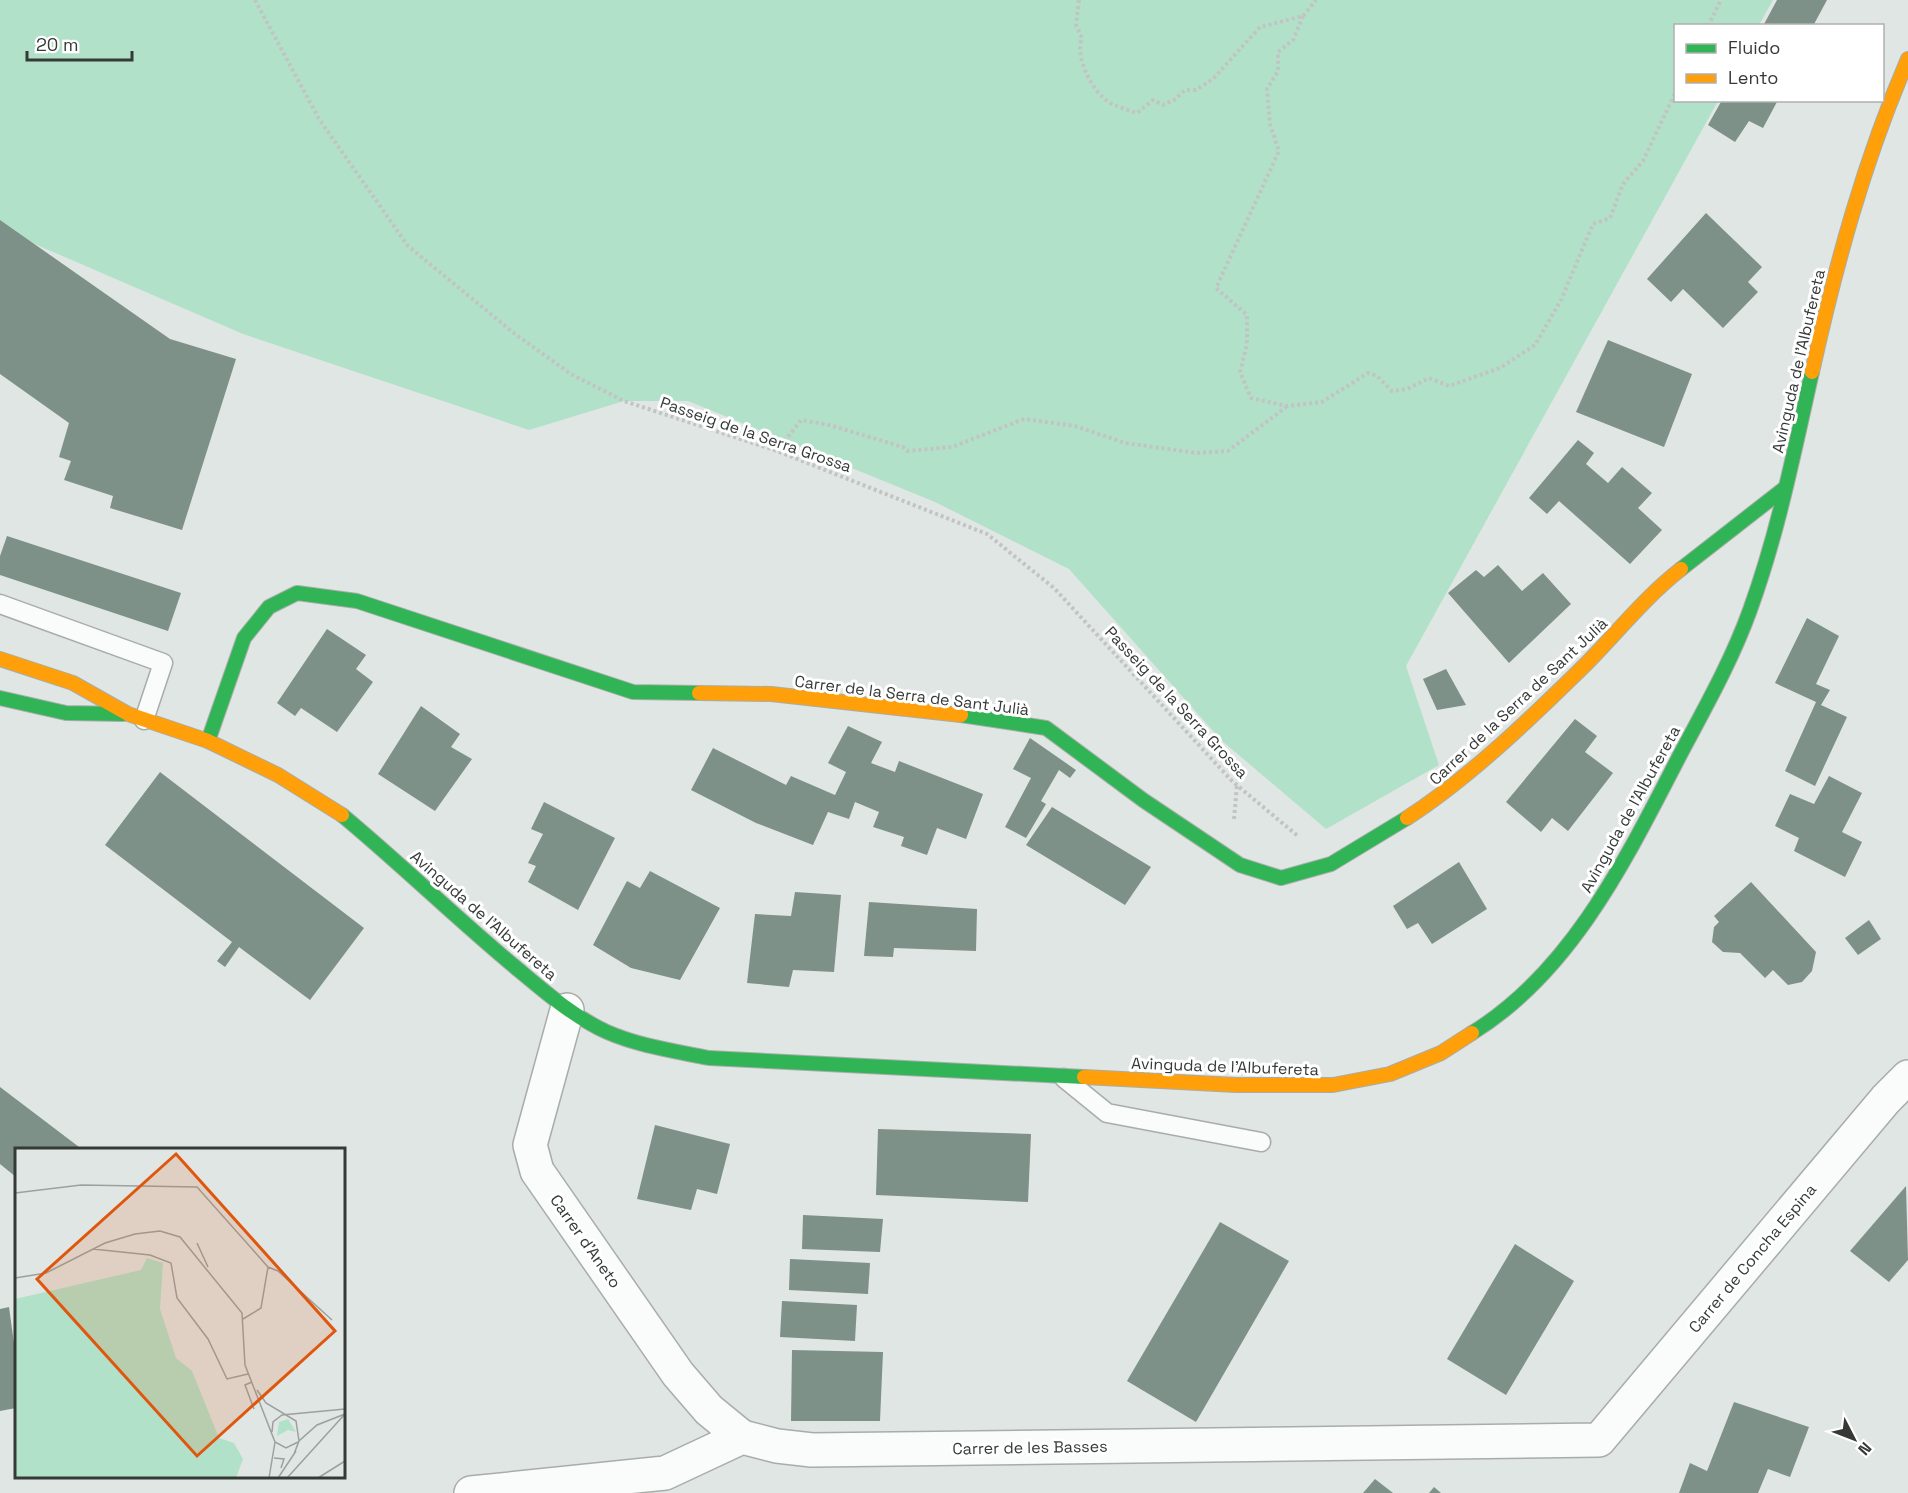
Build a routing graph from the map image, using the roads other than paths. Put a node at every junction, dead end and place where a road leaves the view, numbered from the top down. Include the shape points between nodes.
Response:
1 (1908, 59) edge
2 (1785, 488) junction
3 (0, 604) edge
4 (0, 659) edge
5 (0, 698) edge
6 (136, 717) junction
7 (208, 741) junction
8 (567, 1010) junction
9 (1063, 1077) junction
10 (1908, 1077) edge
11 (1261, 1142) dead end
12 (742, 1437) junction
13 (1599, 1440) joint
14 (471, 1493) edge

1 - 2 main road, Avinguda de l'Albufereta via 1860,176
2 - 7 main road, Carrer de la Serra de Sant Julià via 1664,583 1584,666 1443,795 1331,864 1281,878 1240,865 1046,728 993,718 771,694 633,692 357,602 297,593 269,607 244,638
2 - 9 main road, Avinguda de l'Albufereta via 1758,590 1719,679 1608,888 1534,986 1488,1023 1389,1075 1324,1087
3 - 6 lane via 163,663
4 - 6 main road, Avinguda de l'Albufereta via 73,683
5 - 6 main road, Avinguda de l'Albufereta via 66,713
6 - 7 main road, Avinguda de l'Albufereta
7 - 8 main road, Avinguda de l'Albufereta via 278,775 336,810
8 - 9 main road, Avinguda de l'Albufereta via 608,1032 709,1058
8 - 12 street, Carrer d'Aneto via 530,1145 537,1171 678,1374 709,1410
9 - 11 lane via 1107,1113
10 - 13 street, Carrer de Concha Espina
12 - 13 street, Carrer de les Basses via 812,1450
12 - 14 street via 665,1473

